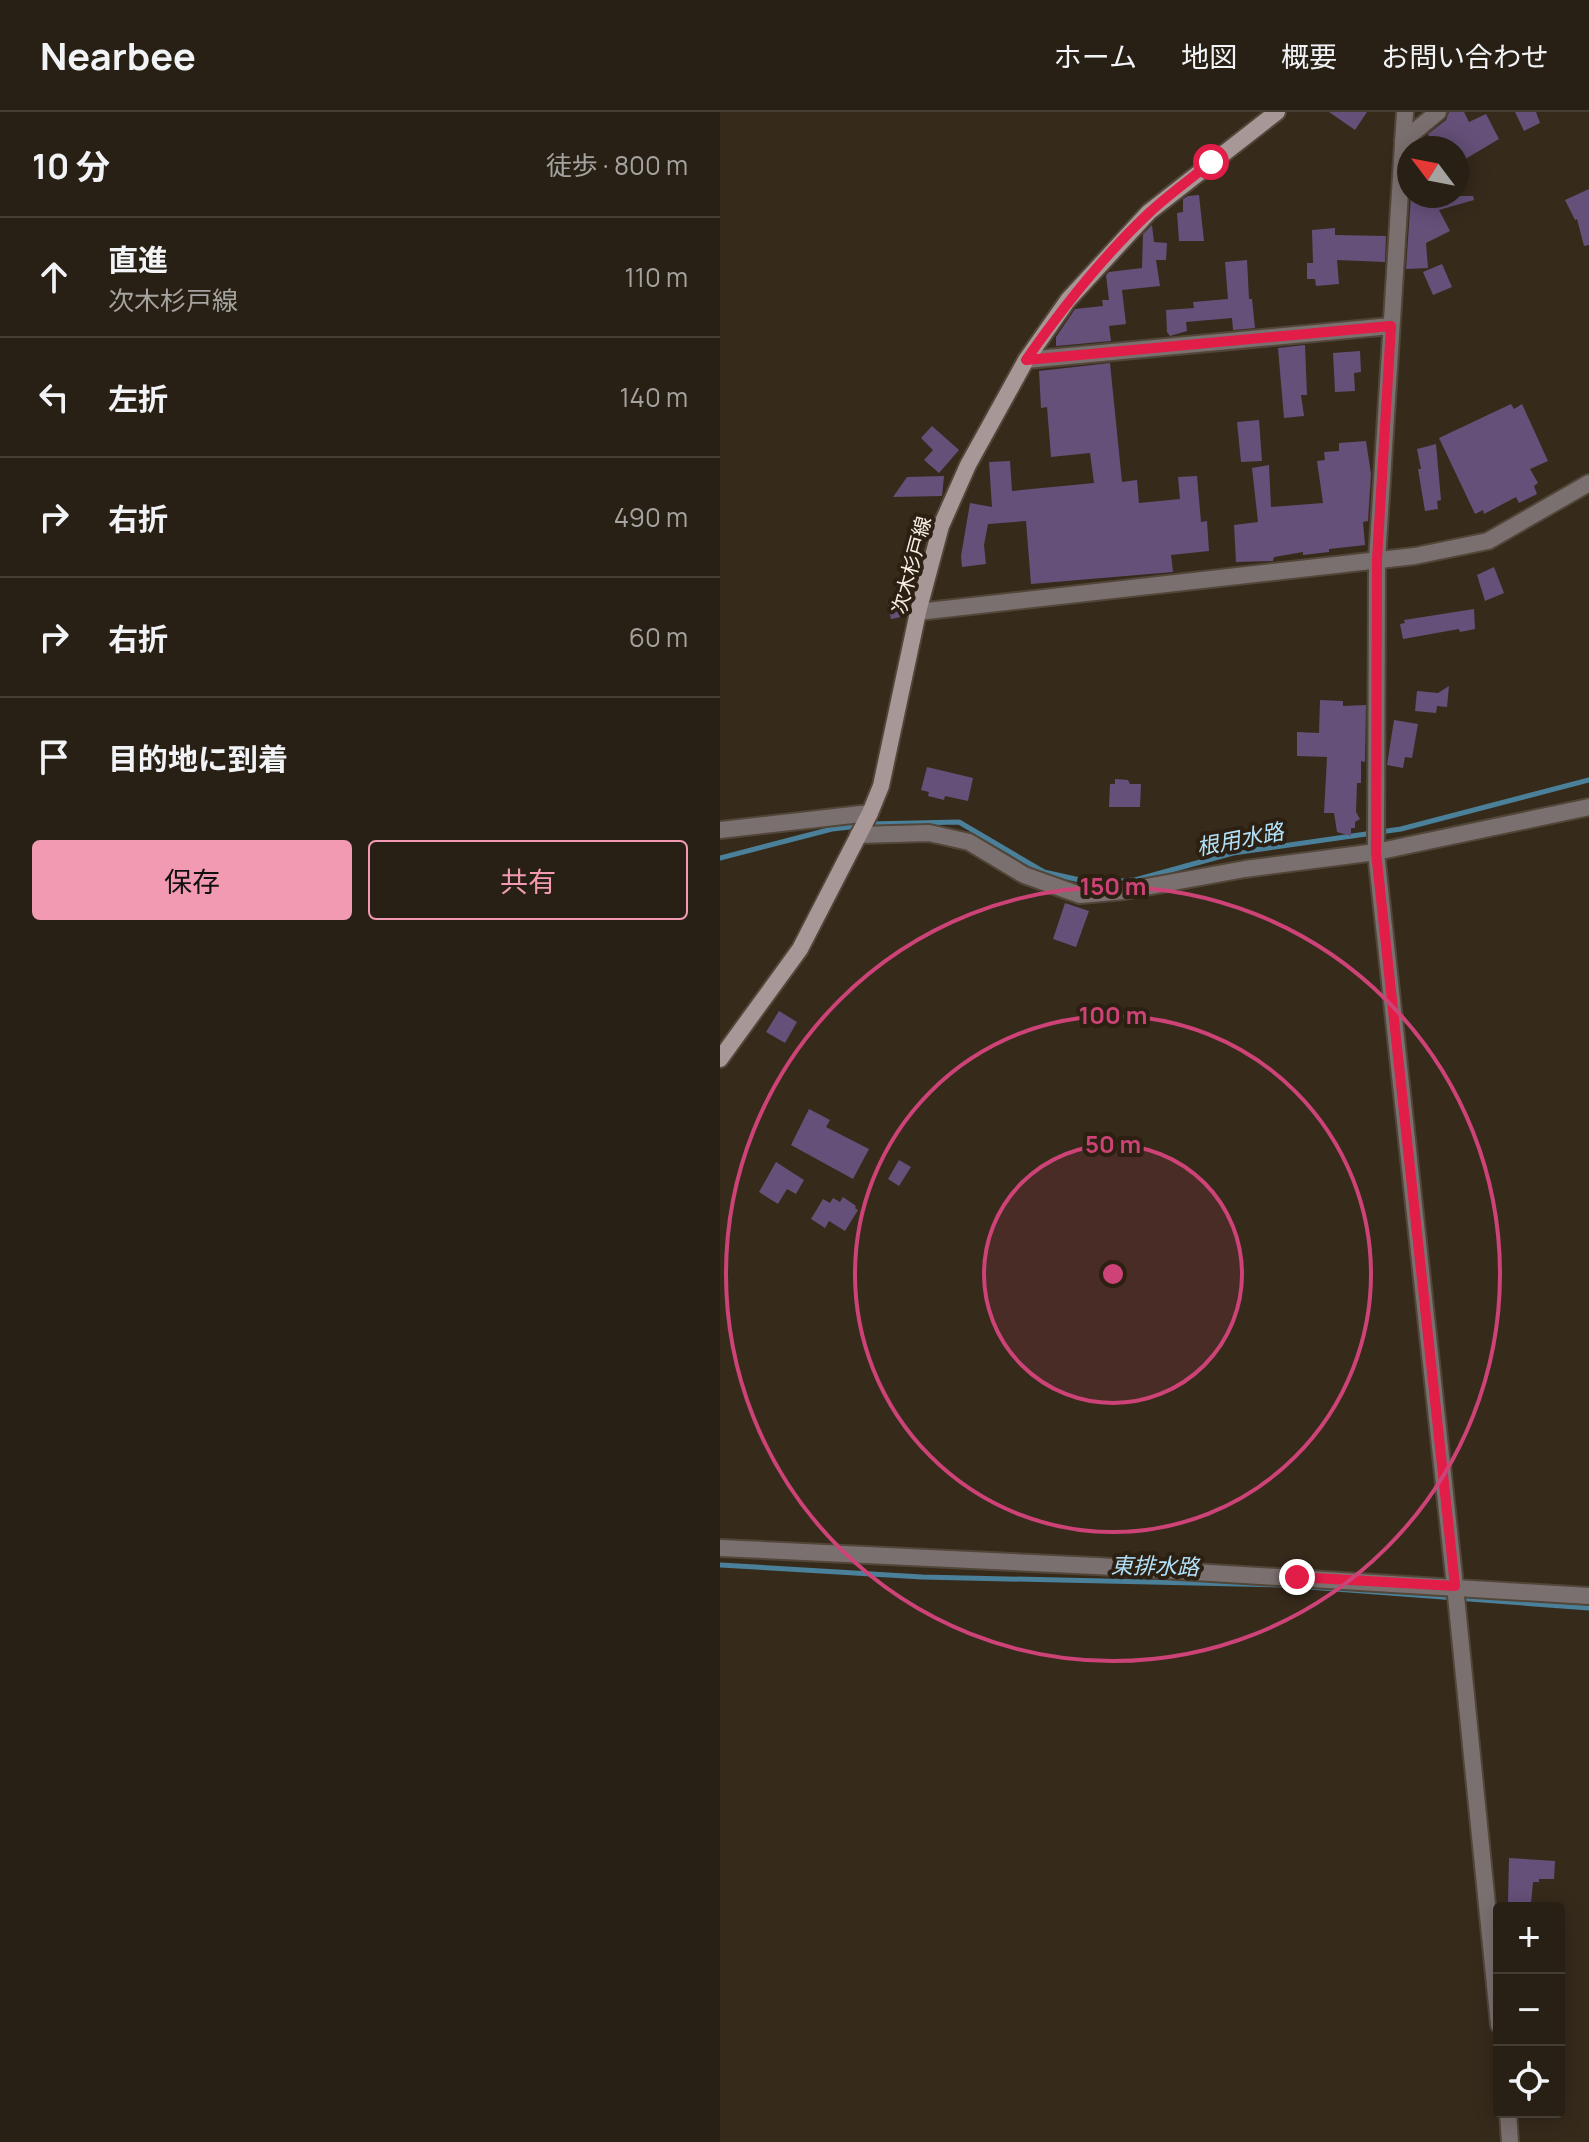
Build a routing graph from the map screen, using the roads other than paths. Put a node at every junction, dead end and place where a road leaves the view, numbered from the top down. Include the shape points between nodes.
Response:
1 (1277, 112) edge
2 (1405, 112) edge
3 (1438, 112) edge
4 (1403, 136) edge
5 (1409, 136) edge
6 (1399, 208) edge
7 (1391, 326) junction
8 (1026, 360) junction
9 (1589, 483) edge
10 (1377, 560) junction
11 (918, 612) junction
12 (1589, 807) edge
13 (870, 813) junction
14 (720, 830) edge
15 (858, 835) junction
16 (1376, 852) junction
17 (720, 1059) edge
18 (720, 1548) edge
19 (1455, 1586) junction
20 (1589, 1596) edge
21 (1494, 1974) edge
22 (1508, 2118) edge
23 (1510, 2142) edge

1 - 8 main road, 次木杉戸線 via 1149,212 1068,300
2 - 4 street
3 - 5 street
6 - 7 street
7 - 8 street
7 - 10 street
8 - 11 main road, 次木杉戸線 via 941,526
9 - 10 street via 1488,541
10 - 11 street
10 - 16 street
11 - 13 main road, 次木杉戸線 via 881,786
12 - 16 street
13 - 14 street
13 - 15 main road, 次木杉戸線
15 - 16 street via 929,833 969,842 1024,875 1080,895
15 - 17 main road, 次木杉戸線 via 800,949
16 - 19 street
18 - 19 street
19 - 20 street
19 - 21 street
22 - 23 street

